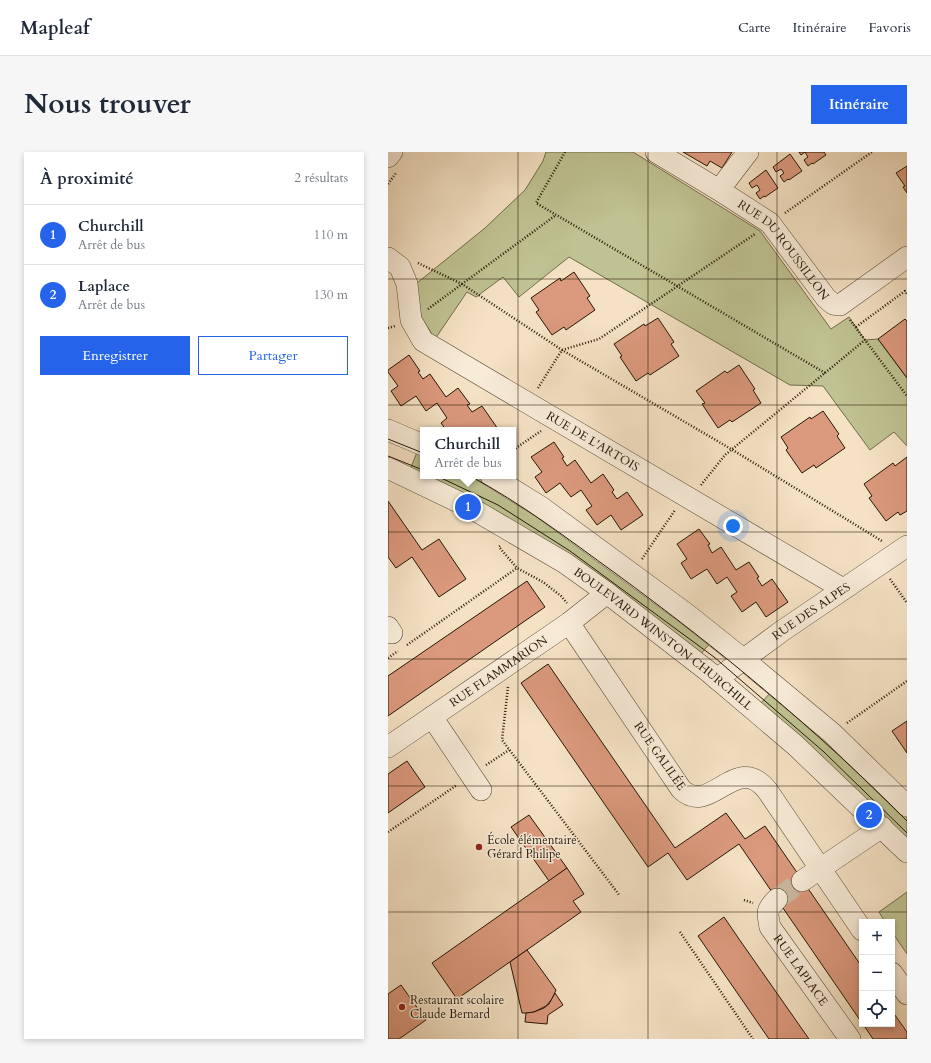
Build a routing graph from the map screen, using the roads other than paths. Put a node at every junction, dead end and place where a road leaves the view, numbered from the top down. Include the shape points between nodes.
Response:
1 (392, 152) edge
2 (656, 152) edge
3 (748, 152) edge
4 (388, 157) edge
5 (719, 190) junction
6 (907, 257) edge
7 (394, 263) edge
8 (388, 430) edge
9 (420, 444) edge
10 (388, 468) edge
11 (496, 479) edge
12 (907, 546) edge
13 (843, 589) junction
14 (607, 593) junction
15 (573, 619) junction
16 (743, 659) junction
17 (717, 679) junction
18 (432, 717) junction
19 (388, 747) edge
20 (476, 783) road end
21 (907, 806) edge
22 (882, 827) junction
23 (907, 852) edge
24 (820, 869) junction
25 (802, 881) tunnel mouth
26 (777, 899) tunnel mouth
27 (859, 926) edge
28 (895, 977) edge
29 (907, 994) edge
30 (850, 1039) edge

1 - 4 street
2 - 5 street, RUE DU ROUSSILLON
3 - 5 street
5 - 6 street, RUE DU ROUSSILLON via 770,223 833,304 840,305
7 - 13 street, RUE DE L'ARTOIS via 407,284 411,320 423,341
8 - 9 street
10 - 14 street, BOULEVARD WINSTON CHURCHILL via 471,508 564,563
11 - 16 street via 541,507 688,615
12 - 13 street, RUE DES ALPES
13 - 16 street, RUE DES ALPES
14 - 15 street, RUE FLAMMARION
14 - 17 street, BOULEVARD WINSTON CHURCHILL
15 - 18 street, RUE FLAMMARION
15 - 24 street, RUE GALILÉE via 684,792 694,796 708,795 742,777 760,782
16 - 17 street, RUE DES ALPES
16 - 21 street via 832,733
17 - 22 street, BOULEVARD WINSTON CHURCHILL via 795,745
18 - 19 street, RUE FLAMMARION
18 - 20 street
22 - 23 street, BOULEVARD WINSTON CHURCHILL
22 - 24 street
24 - 25 street
24 - 27 street, RUE GALILÉE
26 - 30 street, RUE LAPLACE via 769,907 770,927
28 - 29 street

